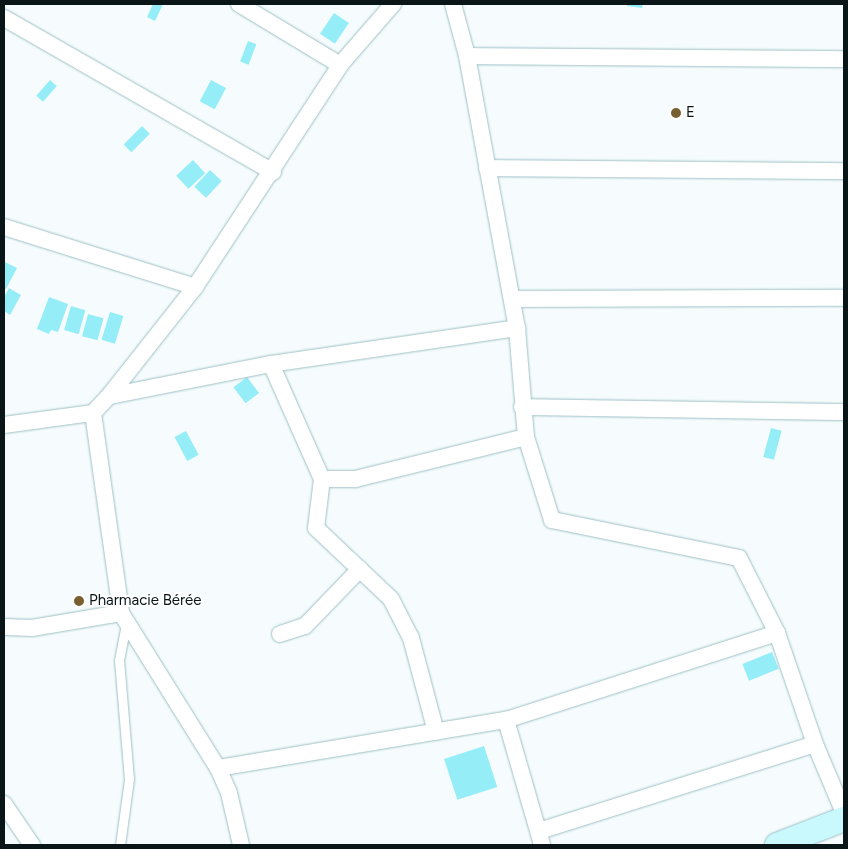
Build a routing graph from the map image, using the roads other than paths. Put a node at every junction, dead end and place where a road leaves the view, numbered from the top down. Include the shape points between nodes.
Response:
1 (239, 4) edge
2 (393, 4) edge
3 (453, 4) edge
4 (4, 18) edge
5 (467, 56) junction
6 (844, 59) edge
7 (340, 65) junction
8 (487, 168) junction
9 (844, 171) edge
10 (273, 172) junction
11 (4, 227) edge
12 (195, 286) junction
13 (844, 298) edge
14 (512, 299) junction
15 (517, 328) junction
16 (271, 364) junction
17 (109, 396) junction
18 (522, 407) junction
19 (844, 412) edge
20 (92, 413) junction
21 (4, 425) edge
22 (526, 437) junction
23 (322, 479) junction
24 (360, 569) junction
25 (124, 619) junction
26 (4, 627) edge
27 (777, 632) junction
28 (280, 634) dead end
29 (506, 720) junction
30 (436, 732) junction
31 (815, 744) junction
32 (218, 768) junction
33 (4, 804) edge
34 (844, 813) edge
35 (844, 819) edge
36 (541, 838) edge
37 (32, 845) edge
38 (120, 845) edge
39 (240, 845) edge
40 (777, 845) edge

1 - 7 street
2 - 7 street
3 - 5 street
4 - 10 street
5 - 6 street
5 - 8 street
7 - 10 street
8 - 9 street
8 - 14 street
10 - 12 street
11 - 12 street
12 - 17 street
13 - 14 street
14 - 15 street
15 - 16 street
15 - 18 street
16 - 17 street
16 - 23 street
17 - 20 street
18 - 19 street
18 - 22 street
20 - 21 street
20 - 25 street
22 - 23 street via 355,479
22 - 27 street via 552,520 739,558
23 - 24 street via 316,528
24 - 28 street via 305,626
24 - 30 street via 391,598 411,638
25 - 26 street via 32,628
25 - 32 street
25 - 38 lane via 119,660 129,779
27 - 29 street
27 - 31 street
29 - 30 street
29 - 36 street
30 - 32 street
31 - 34 street
31 - 36 street
32 - 39 street via 229,793
33 - 37 street
35 - 40 main road

